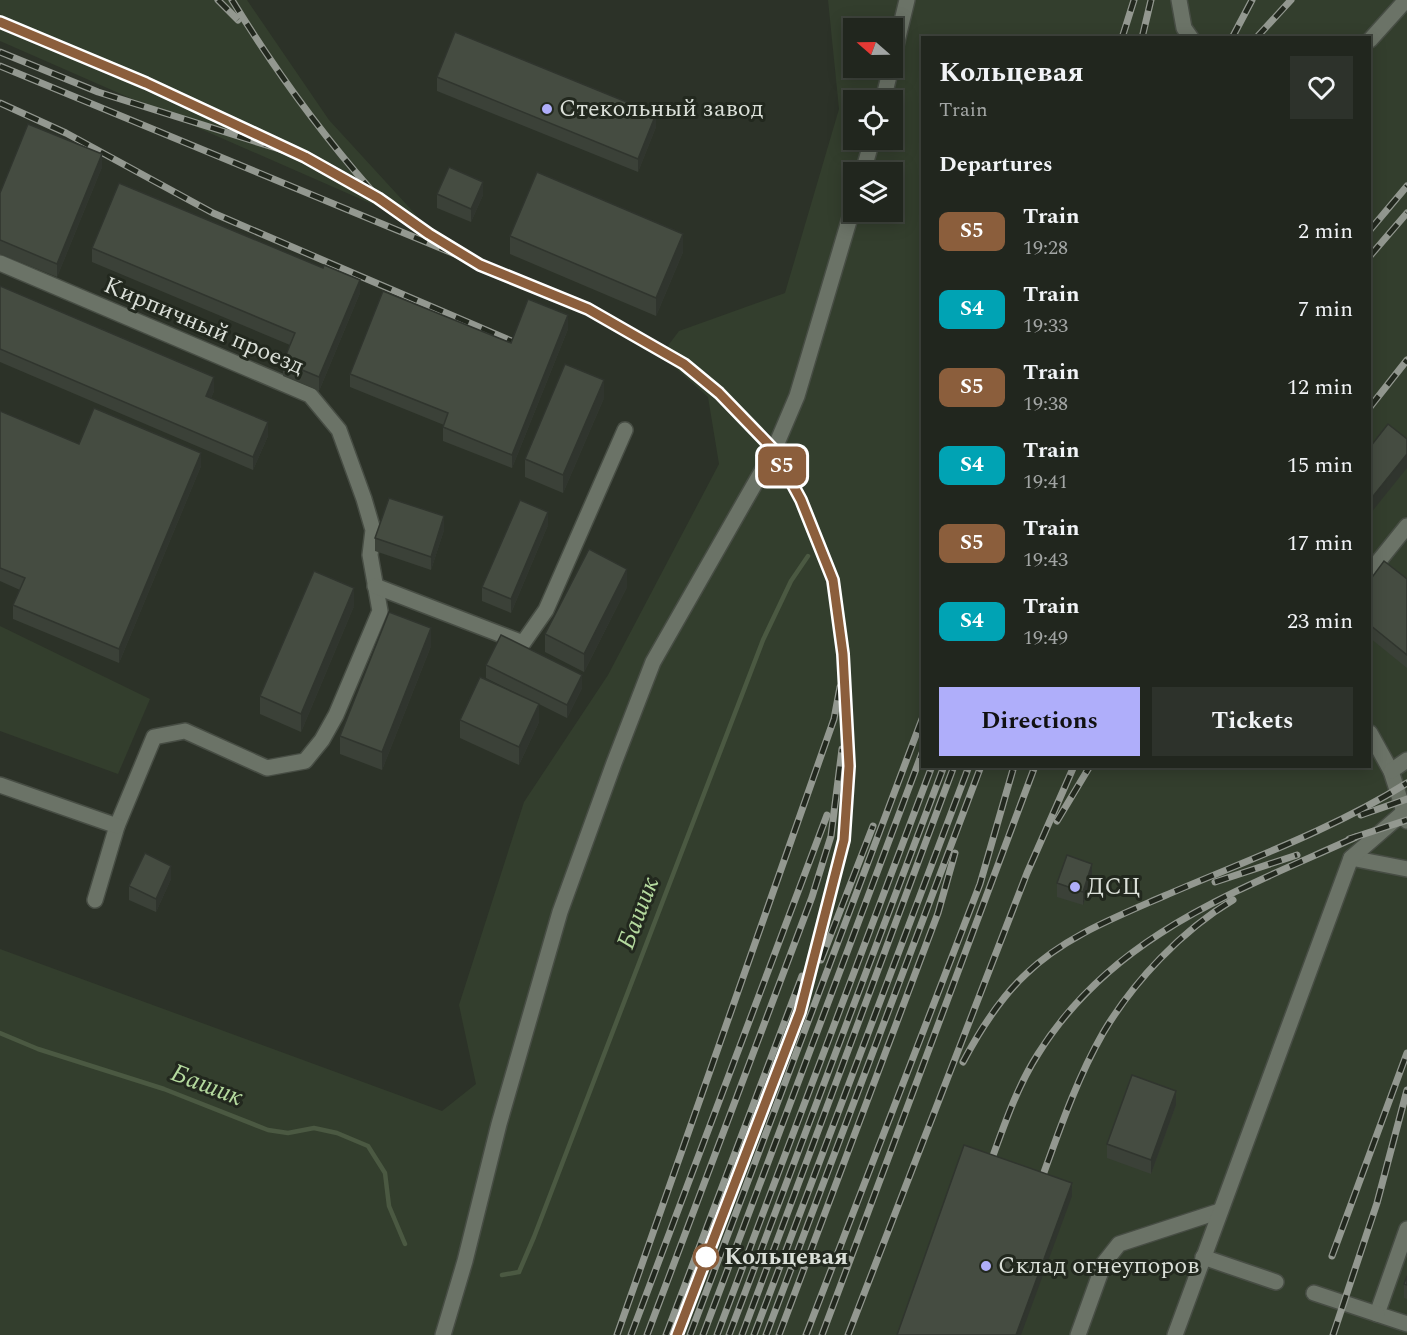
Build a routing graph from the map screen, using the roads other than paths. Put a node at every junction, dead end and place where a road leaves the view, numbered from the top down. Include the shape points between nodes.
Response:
1 (908, 0) edge
2 (1179, 0) edge
3 (1406, 0) edge
4 (903, 19) edge
5 (1190, 36) edge
6 (1371, 39) edge
7 (849, 222) edge
8 (0, 264) edge
9 (625, 430) dead end
10 (1407, 526) edge
11 (1379, 567) edge
12 (375, 586) junction
13 (1371, 736) edge
14 (1407, 760) edge
15 (1391, 771) junction
16 (0, 785) edge
17 (1405, 817) edge
18 (117, 826) junction
19 (1351, 858) junction
20 (1407, 869) edge
21 (94, 900) dead end
22 (1220, 1211) junction
23 (1407, 1229) edge
24 (1203, 1257) junction
25 (1276, 1282) dead end
26 (1314, 1293) dead end
27 (1377, 1314) junction
28 (1407, 1324) edge
29 (443, 1335) edge
30 (1078, 1335) edge
31 (1174, 1335) edge

1 - 4 street
2 - 5 street via 1184,28
3 - 6 street
7 - 29 street via 797,396 774,450 653,662 602,795 560,912
8 - 12 street, Кирпичный проезд via 310,395 339,430 364,499 373,531 370,555
9 - 12 street via 546,610 523,643
10 - 11 street
12 - 18 street, Кирпичный проезд via 380,611 336,715 305,761 267,768 184,731 154,737
13 - 15 street
14 - 15 street
15 - 17 street
16 - 18 street
17 - 19 street
18 - 21 street, Кирпичный проезд
19 - 20 street
19 - 22 street
22 - 24 street
22 - 30 street via 1119,1244 1104,1263
23 - 27 street
24 - 25 street
24 - 31 street
26 - 27 street
27 - 28 street

